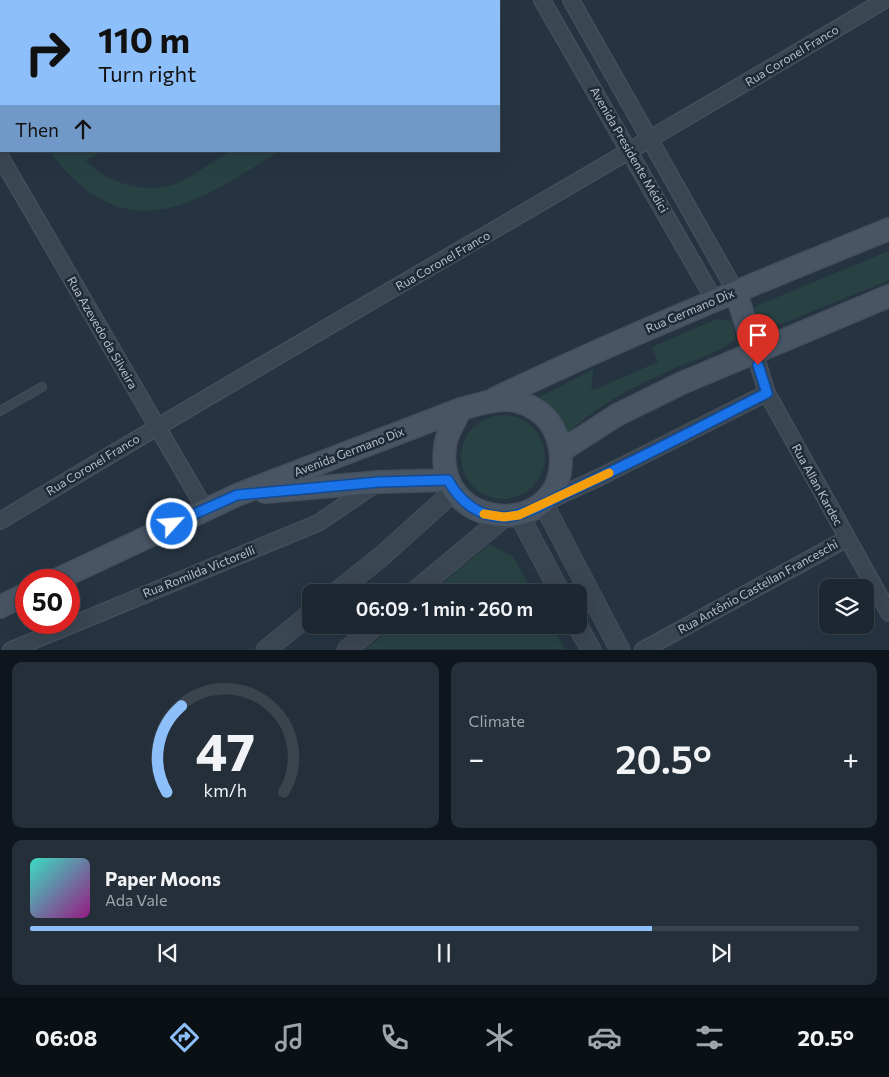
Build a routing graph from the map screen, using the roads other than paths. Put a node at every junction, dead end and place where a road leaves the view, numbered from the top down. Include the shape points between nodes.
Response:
1 (563, 0) edge
2 (571, 0) edge
3 (885, 0) edge
4 (544, 5) edge
5 (652, 140) junction
6 (631, 152) junction
7 (0, 156) edge
8 (889, 229) edge
9 (736, 292) junction
10 (889, 296) edge
11 (715, 300) junction
12 (754, 351) junction
13 (42, 387) dead end
14 (767, 393) junction
15 (493, 399) junction
16 (461, 409) junction
17 (0, 411) edge
18 (156, 427) junction
19 (560, 451) junction
20 (379, 482) junction
21 (451, 486) junction
22 (237, 495) junction
23 (543, 503) junction
24 (205, 509) junction
25 (511, 516) junction
26 (0, 521) edge
27 (846, 539) junction
28 (79, 569) edge
29 (347, 584) edge
30 (424, 584) edge
31 (555, 584) edge
32 (15, 600) edge
33 (0, 607) edge
34 (889, 613) edge
35 (302, 620) edge
36 (366, 634) edge
37 (582, 634) edge
38 (11, 650) edge
39 (266, 650) edge
40 (347, 650) edge
41 (590, 650) edge
42 (620, 650) edge
43 (643, 650) edge

1 - 4 street
2 - 5 street, Avenida Presidente Médici
3 - 5 street, Rua Coronel Franco
4 - 6 street, Avenida Presidente Médici
5 - 6 street, Rua Coronel Franco
5 - 9 street, Avenida Presidente Médici
6 - 11 street, Avenida Presidente Médici
6 - 18 street, Rua Coronel Franco
7 - 18 street, Rua Azevedo da Silveira
8 - 9 main road, Rua Germano Dix
9 - 11 main road, Rua Germano Dix
9 - 12 main road
10 - 12 main road
11 - 15 main road, Rua Germano Dix
12 - 14 street, Rua Allan Kardec
12 - 19 main road via 617,414
13 - 17 lane
14 - 23 street
14 - 27 street, Rua Allan Kardec
15 - 16 main road
15 - 19 main road via 512,400 530,406 545,417 555,433
16 - 21 main road via 445,445 444,463
16 - 22 main road, Avenida Germano Dix
18 - 24 street, Rua Azevedo da Silveira
18 - 26 street, Rua Coronel Franco
19 - 23 main road via 557,481
20 - 21 main road, Avenida Germano Dix
20 - 22 main road, Avenida Germano Dix
20 - 38 street, Rua Romilda Victorelli via 310,527
21 - 25 main road via 467,505 484,514
21 - 29 street via 383,555
22 - 24 main road, Avenida Germano Dix
23 - 25 main road
23 - 42 street
24 - 28 main road, Avenida Germano Dix
25 - 30 street
25 - 31 street
27 - 34 street, Rua Allan Kardec
27 - 43 street, Rua Antônio Castellan Franceschi
32 - 33 main road
35 - 39 street
36 - 40 street
37 - 41 street

